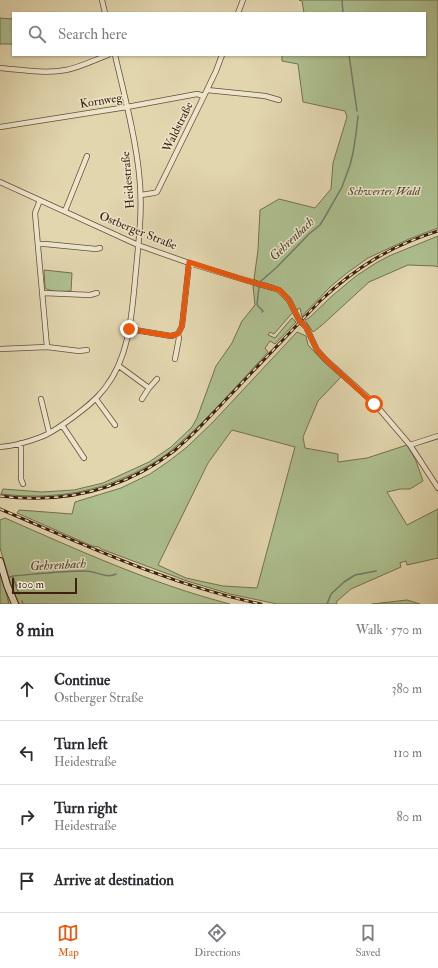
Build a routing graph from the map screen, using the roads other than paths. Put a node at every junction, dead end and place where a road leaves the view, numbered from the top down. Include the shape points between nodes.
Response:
1 (102, 0) edge
2 (243, 0) edge
3 (105, 12) edge
4 (238, 12) edge
5 (106, 56) edge
6 (116, 56) edge
7 (222, 56) edge
8 (0, 68) edge
9 (207, 90) junction
10 (204, 96) junction
11 (279, 100) dead end
12 (127, 106) junction
13 (0, 127) edge
14 (87, 156) dead end
15 (0, 182) edge
16 (141, 195) junction
17 (40, 200) junction
18 (65, 211) junction
19 (38, 244) junction
20 (138, 245) junction
21 (100, 248) dead end
22 (189, 262) junction
23 (42, 293) junction
24 (97, 293) dead end
25 (129, 329) junction
26 (178, 334) junction
27 (47, 347) junction
28 (0, 349) edge
29 (87, 350) dead end
30 (175, 359) dead end
31 (119, 366) junction
32 (158, 379) dead end
33 (149, 388) junction
34 (96, 399) junction
35 (142, 399) dead end
36 (40, 400) dead end
37 (62, 425) junction
38 (115, 425) dead end
39 (50, 432) junction
40 (438, 436) edge
41 (21, 443) junction
42 (410, 445) junction
43 (0, 447) edge
44 (84, 458) dead end
45 (23, 484) dead end
46 (438, 488) edge
47 (0, 561) edge
48 (15, 604) edge

1 - 3 street
2 - 4 street
5 - 8 street via 76,68 60,71
6 - 12 street, Heidestraße
7 - 9 street, Waldstraße
9 - 10 street, Waldstraße
9 - 11 street via 265,96
10 - 12 street, Kornweg via 197,94
10 - 16 street, Waldstraße via 157,192
12 - 13 street, Kornweg
12 - 16 street, Heidestraße via 137,156
14 - 18 street
15 - 17 street, Ostberger Straße
16 - 20 street, Heidestraße
17 - 18 street, Ostberger Straße
17 - 19 street via 36,213
18 - 20 street, Ostberger Straße
19 - 21 street via 96,250
19 - 23 street
20 - 22 street, Ostberger Straße
20 - 25 street, Heidestraße
22 - 26 street via 182,326
22 - 42 street, Ostberger Straße, bridge via 280,290 306,327 317,350 374,404
23 - 24 street
23 - 27 street
25 - 26 street via 171,336
25 - 31 street, Heidestraße
26 - 30 street
27 - 28 street
27 - 29 street
31 - 33 street
31 - 34 street, Heidestraße
32 - 33 street
33 - 35 street
34 - 37 street, Heidestraße
34 - 38 street
36 - 39 street
37 - 39 street, Heidestraße
37 - 44 street
39 - 41 street, Heidestraße
40 - 42 street
41 - 43 street, Heidestraße
41 - 45 street
42 - 46 street, Ostberger Straße
47 - 48 street

